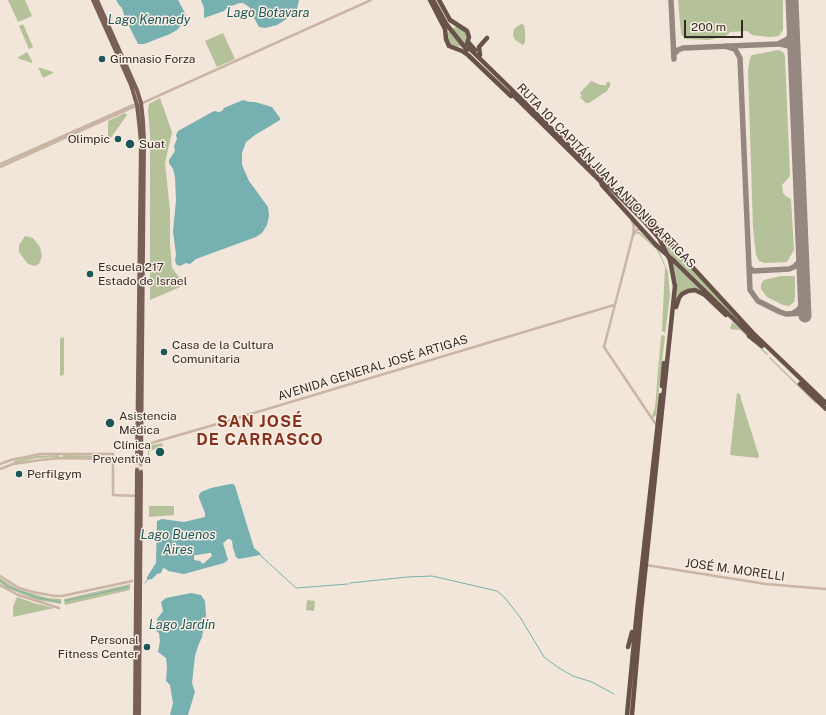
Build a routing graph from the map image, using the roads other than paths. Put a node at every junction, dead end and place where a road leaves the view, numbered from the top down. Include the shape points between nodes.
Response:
1 (93, 0) edge
2 (97, 0) edge
3 (371, 0) edge
4 (430, 0) edge
5 (436, 0) edge
6 (459, 26) junction
7 (446, 36) junction
8 (487, 38) dead end
9 (468, 42) junction
10 (458, 49) junction
11 (480, 55) junction
12 (139, 104) junction
13 (523, 104) junction
14 (0, 166) edge
15 (599, 176) junction
16 (601, 182) junction
17 (631, 217) junction
18 (641, 229) junction
19 (633, 235) junction
20 (614, 305) junction
21 (672, 322) junction
22 (762, 346) junction
23 (826, 404) edge
24 (826, 409) edge
25 (658, 415) junction
26 (652, 419) junction
27 (659, 429) junction
28 (140, 446) junction
29 (113, 459) junction
30 (139, 462) tunnel mouth
31 (0, 464) edge
32 (0, 469) edge
33 (137, 496) junction
34 (644, 565) junction
35 (0, 576) edge
36 (132, 581) dead end
37 (0, 585) edge
38 (826, 589) edge
39 (59, 608) dead end
40 (637, 611) junction
41 (628, 647) dead end
42 (135, 715) edge
43 (139, 715) edge
44 (627, 715) edge
45 (632, 715) edge

1 - 12 main road
2 - 12 main road via 132,78
3 - 12 street
4 - 7 highway
5 - 6 highway via 450,20
5 - 13 highway, RUTA 101 CAPITÁN JUAN ANTONIO ARTIGAS, bridge via 448,24 468,49
6 - 7 highway via 450,28
6 - 9 highway via 467,31
7 - 10 highway via 449,46
8 - 11 highway via 479,47
9 - 10 highway
9 - 11 highway
10 - 13 highway
11 - 13 highway via 510,84 523,99
12 - 14 street
12 - 28 main road via 144,141
13 - 15 highway, RUTA 101 CAPITÁN JUAN ANTONIO ARTIGAS
13 - 16 highway, RUTA 101 CAPITÁN JUAN ANTONIO ARTIGAS
15 - 21 highway via 650,227 667,252 674,278
15 - 23 highway, RUTA 101 CAPITÁN JUAN ANTONIO ARTIGAS via 641,212 753,333
16 - 17 highway, RUTA 101 CAPITÁN JUAN ANTONIO ARTIGAS
16 - 25 highway via 656,238 670,270 671,299
17 - 18 highway, RUTA 101 CAPITÁN JUAN ANTONIO ARTIGAS
17 - 19 street via 634,225
18 - 19 street
18 - 22 highway, RUTA 101 CAPITÁN JUAN ANTONIO ARTIGAS, bridge
19 - 20 street
20 - 26 street via 604,347
20 - 28 street, AVENIDA GENERAL JOSÉ ARTIGAS
21 - 22 highway via 679,298 688,291 697,291 705,295
21 - 27 highway
22 - 24 highway, RUTA 101 CAPITÁN JUAN ANTONIO ARTIGAS
25 - 26 street
25 - 27 highway
26 - 27 street
27 - 34 highway
28 - 30 main road
29 - 31 street via 113,454 40,454
29 - 32 street via 61,458 13,464
29 - 33 street via 114,495
33 - 42 main road
33 - 43 main road via 139,471
34 - 38 street, JOSÉ M. MORELLI via 766,584
34 - 40 highway
34 - 45 highway
35 - 36 street via 19,588 55,596
37 - 39 street via 18,595
40 - 41 highway
40 - 44 highway

